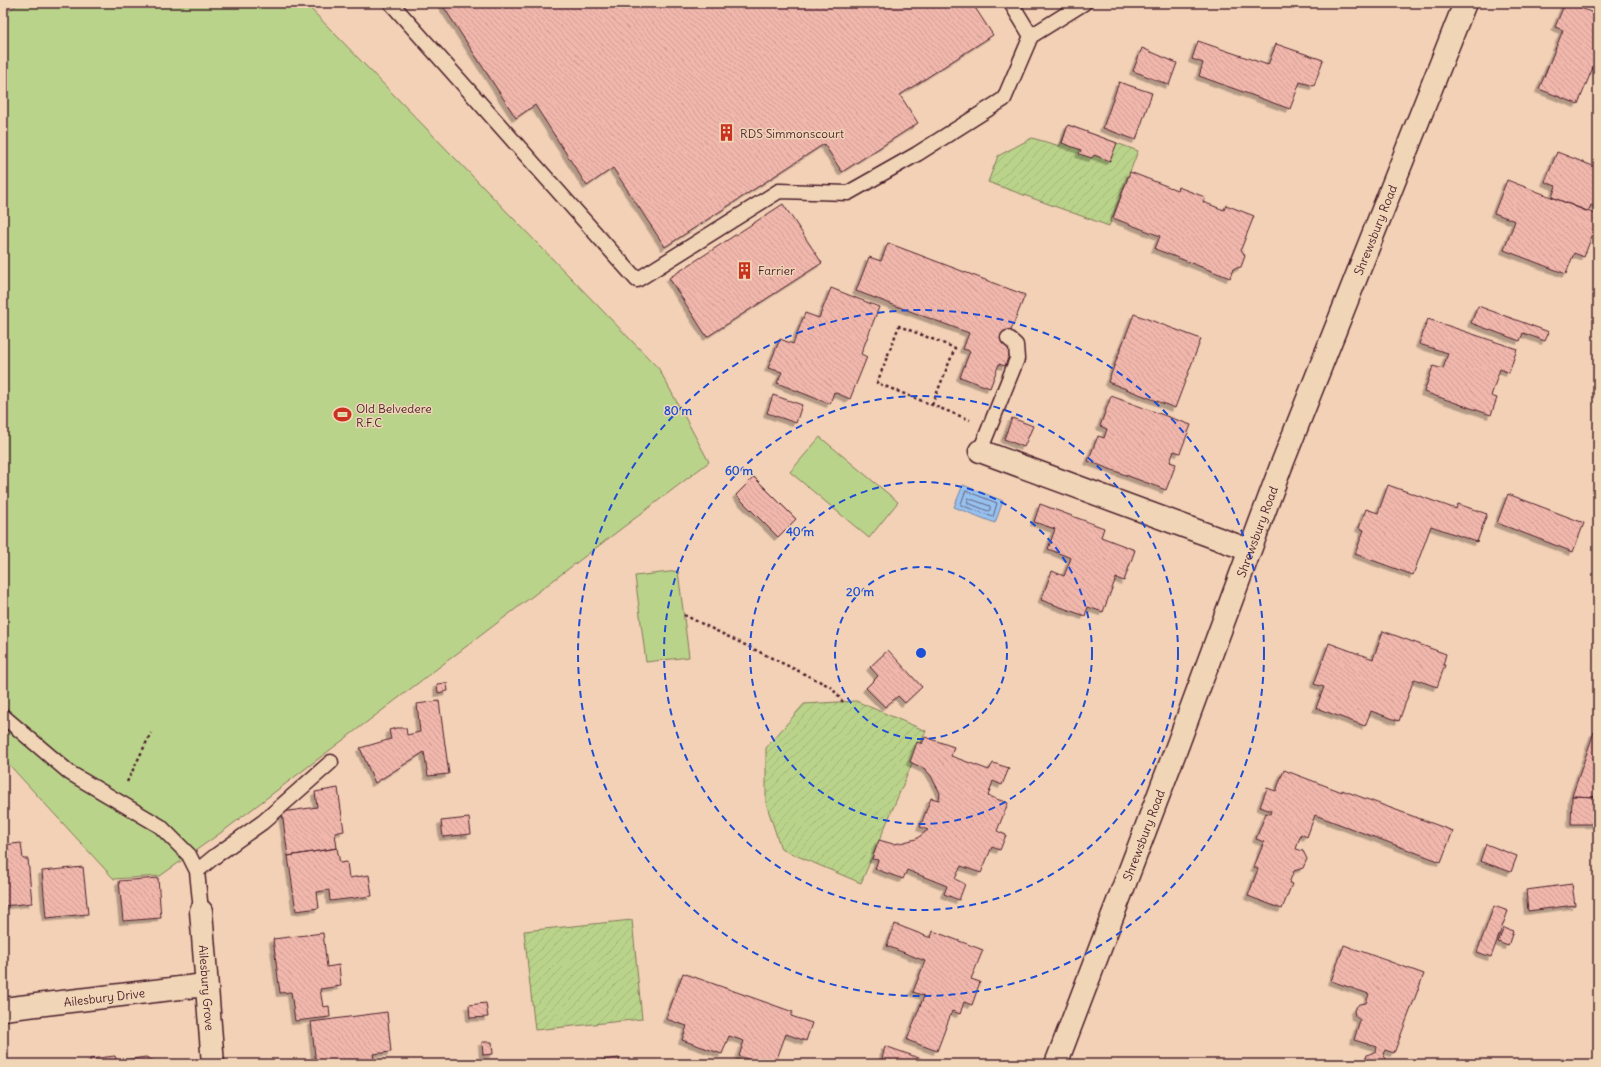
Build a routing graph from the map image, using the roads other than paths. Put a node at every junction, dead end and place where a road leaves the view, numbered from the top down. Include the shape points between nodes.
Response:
1 (391, 3) edge
2 (1011, 3) edge
3 (1084, 3) edge
4 (1465, 3) edge
5 (1031, 36) junction
6 (1008, 338) dead end
7 (980, 452) joint
8 (1249, 550) junction
9 (3, 716) edge
10 (331, 762) dead end
11 (196, 871) junction
12 (200, 911) joint
13 (205, 985) junction
14 (3, 1009) edge
15 (213, 1064) edge
16 (1056, 1064) edge

1 - 5 lane via 637,280 779,191 848,193 917,154 1004,99
2 - 5 lane
3 - 5 lane
4 - 8 street, Shrewsbury Road
6 - 7 lane via 1016,345 1017,359
7 - 8 street
8 - 16 street, Shrewsbury Road
9 - 11 lane via 70,773 160,826 189,855
10 - 11 lane via 263,822
11 - 12 lane
12 - 13 street, Ailesbury Grove
13 - 14 street, Ailesbury Drive
13 - 15 street, Ailesbury Grove

